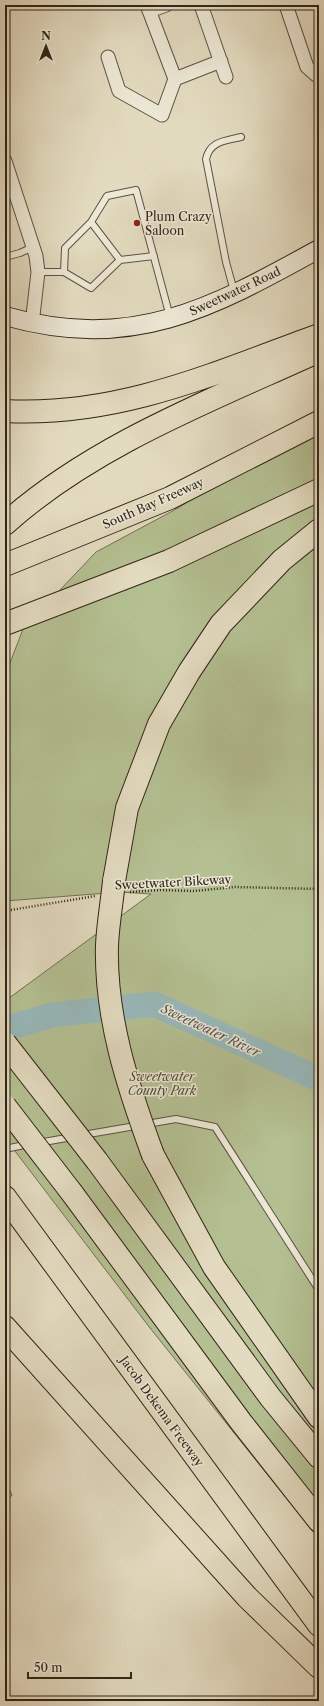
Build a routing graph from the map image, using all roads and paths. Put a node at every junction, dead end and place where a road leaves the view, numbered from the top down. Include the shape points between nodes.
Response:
1 (166, 5) edge
2 (201, 5) edge
3 (286, 5) edge
4 (148, 8) edge
5 (108, 57) dead end
6 (221, 61) junction
7 (319, 75) edge
8 (226, 77) dead end
9 (175, 79) junction
10 (241, 137) dead end
11 (5, 161) edge
12 (91, 222) junction
13 (33, 247) junction
14 (319, 249) edge
15 (5, 256) edge
16 (154, 256) junction
17 (120, 260) junction
18 (38, 272) junction
19 (64, 272) junction
20 (234, 294) junction
21 (5, 316) edge
22 (170, 319) junction
23 (32, 324) junction
24 (319, 335) edge
25 (319, 351) edge
26 (5, 411) edge
27 (319, 422) edge
28 (319, 490) edge
29 (5, 524) edge
30 (319, 530) edge
31 (5, 565) edge
32 (5, 624) edge
33 (119, 887) junction
34 (319, 889) edge
35 (96, 896) dead end
36 (5, 911) edge
37 (5, 1043) edge
38 (5, 1106) edge
39 (5, 1149) edge
40 (5, 1197) edge
41 (319, 1290) edge
42 (5, 1327) edge
43 (319, 1417) edge
44 (319, 1457) edge
45 (319, 1521) edge
46 (319, 1625) edge
47 (319, 1666) edge

1 - 4 street
2 - 6 street
3 - 7 street via 307,66
4 - 9 street
5 - 9 street via 119,91 162,115
6 - 8 street
6 - 9 street
10 - 20 lane via 214,144 208,150 206,159
11 - 13 street
12 - 16 lane via 107,196 136,190
12 - 17 lane
12 - 19 lane via 66,248
13 - 15 lane
13 - 18 street
14 - 20 main road, Sweetwater Road
16 - 17 lane
16 - 22 lane
17 - 19 lane via 91,288
18 - 19 lane
18 - 23 street
20 - 22 main road, Sweetwater Road via 199,310
21 - 23 main road, Sweetwater Road
22 - 23 main road, Sweetwater Road via 145,325 100,330
24 - 26 highway via 168,390 118,402 71,409
25 - 29 highway via 141,433 85,466 22,509
27 - 31 highway, South Bay Freeway via 170,498
28 - 32 highway via 168,561
30 - 33 highway via 282,560 221,624 166,711 127,808
33 - 34 path, Sweetwater Bikeway via 160,890 235,887
33 - 43 highway, bridge via 107,945 111,1001 117,1046 153,1155 214,1267
35 - 36 path
37 - 44 highway, bridge via 97,1161 270,1397
38 - 45 highway, bridge via 241,1422
39 - 41 lane via 176,1119 215,1127
40 - 46 highway, Jacob Dekema Freeway
42 - 47 highway via 247,1596

